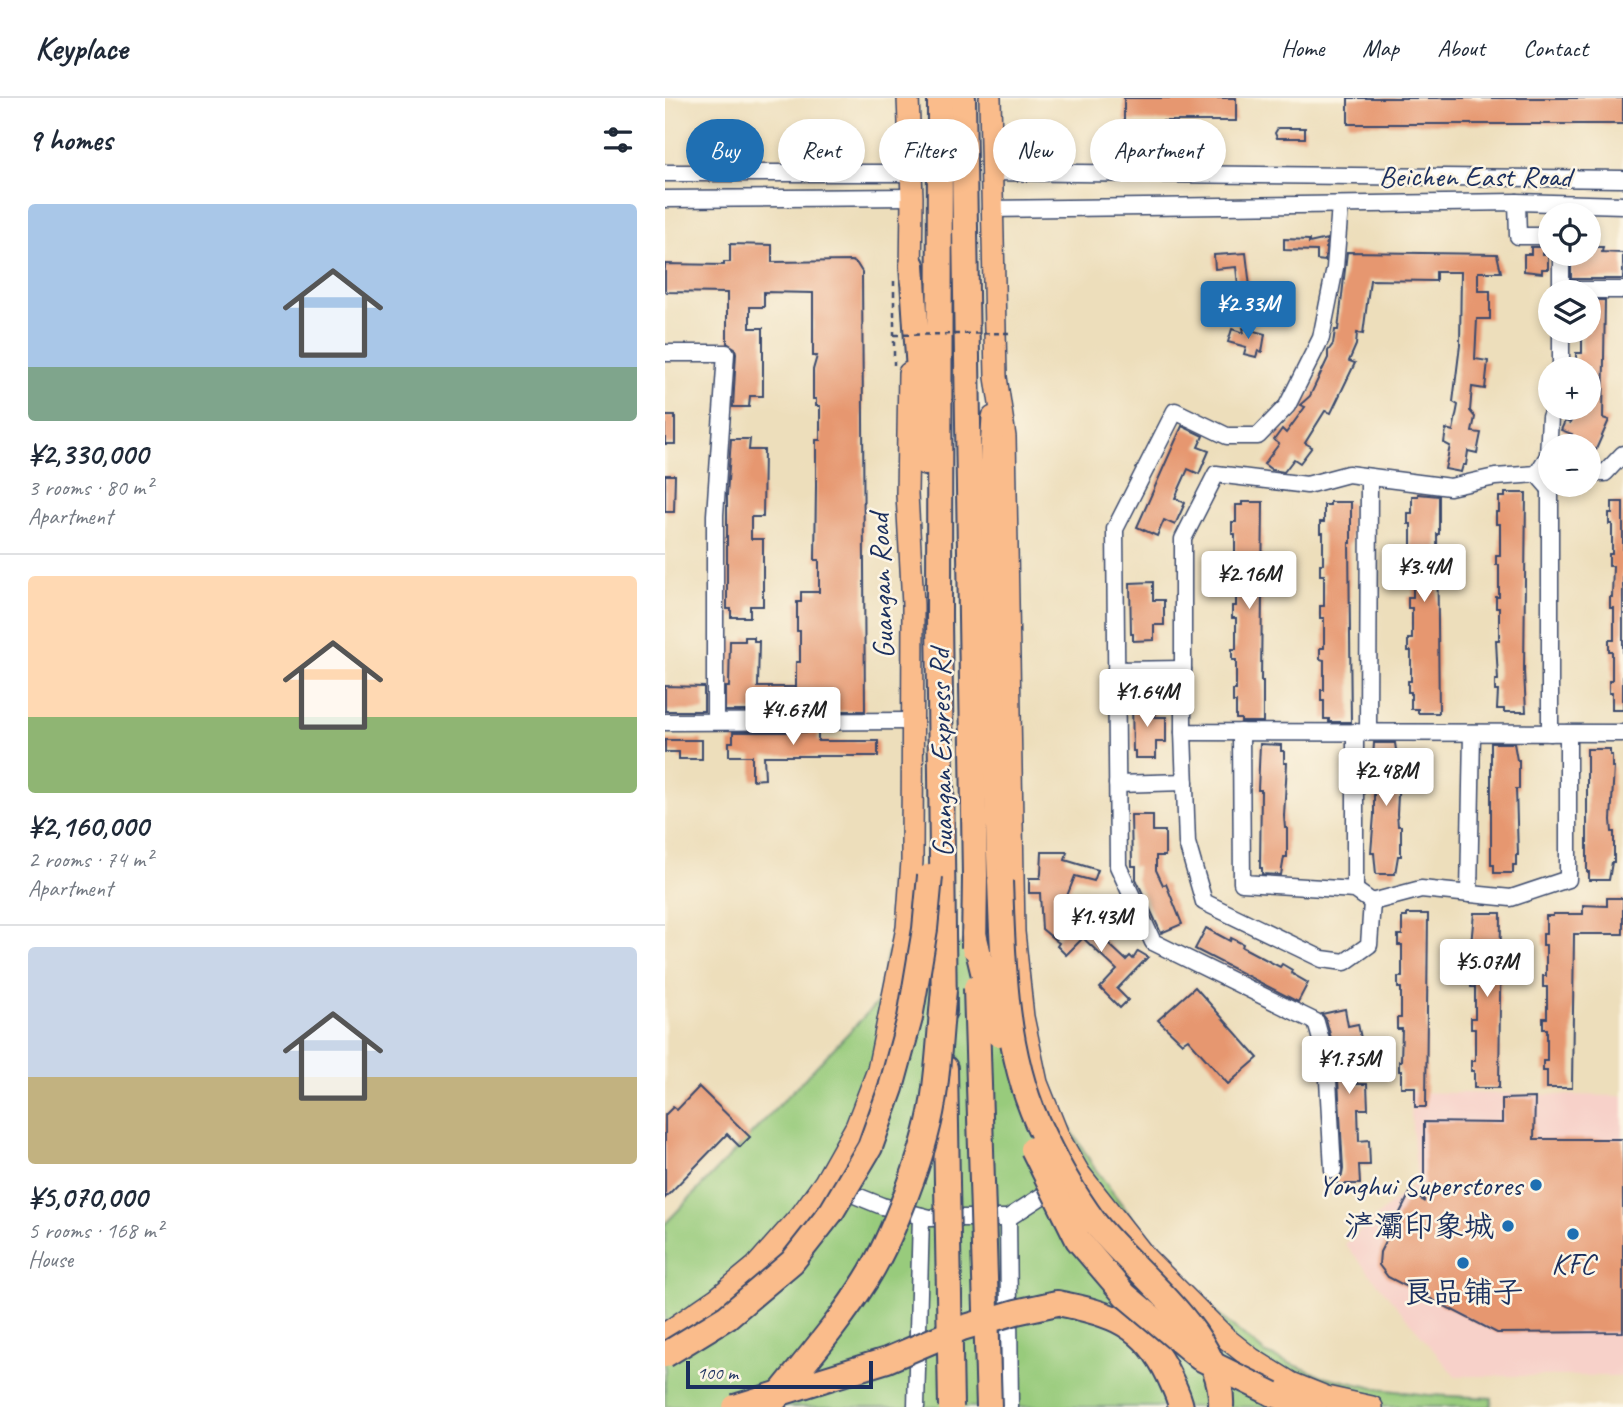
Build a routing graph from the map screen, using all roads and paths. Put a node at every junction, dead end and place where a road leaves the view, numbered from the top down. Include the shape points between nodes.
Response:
1 (908, 98) edge
2 (940, 98) edge
3 (963, 98) edge
4 (990, 98) edge
5 (909, 119) edge
6 (991, 172) junction
7 (665, 173) edge
8 (879, 173) edge
9 (1623, 180) edge
10 (911, 182) edge
11 (912, 197) junction
12 (665, 199) edge
13 (1517, 202) junction
14 (1340, 205) junction
15 (1623, 205) edge
16 (990, 209) junction
17 (1538, 236) edge
18 (912, 265) junction
19 (893, 281) dead end
20 (1601, 290) edge
21 (1623, 290) edge
22 (1010, 333) dead end
23 (894, 335) junction
24 (665, 354) edge
25 (894, 376) dead end
26 (996, 377) junction
27 (1623, 454) edge
28 (969, 462) junction
29 (1601, 473) edge
30 (1537, 474) edge
31 (1369, 477) junction
32 (1552, 497) edge
33 (939, 617) junction
34 (1184, 668) junction
35 (1116, 670) junction
36 (994, 712) junction
37 (715, 721) junction
38 (914, 721) junction
39 (665, 722) edge
40 (1184, 732) junction
41 (1241, 732) junction
42 (1362, 732) junction
43 (1472, 733) junction
44 (1550, 733) junction
45 (1568, 733) junction
46 (1623, 733) edge
47 (1185, 782) junction
48 (1117, 784) junction
49 (936, 875) junction
50 (1355, 890) junction
51 (1469, 894) junction
52 (1372, 902) junction
53 (974, 934) junction
54 (944, 990) junction
55 (1333, 1170) dead end
56 (1079, 1172) junction
57 (825, 1182) junction
58 (921, 1216) junction
59 (1008, 1218) junction
60 (665, 1334) edge
61 (665, 1355) edge
62 (735, 1407) edge
63 (769, 1407) edge
64 (916, 1407) edge
65 (951, 1407) edge
66 (989, 1407) edge
67 (1010, 1407) edge
68 (1181, 1407) edge
69 (1221, 1407) edge
70 (1314, 1407) edge
71 (1372, 1407) edge

1 - 5 main road, Guangan Road
2 - 33 highway, Guangan Express Rd
3 - 28 highway, Guangan Express Rd
4 - 6 main road
6 - 9 street, Beichen East Road
6 - 16 main road
7 - 8 street
10 - 11 main road, Guangan Road
11 - 12 street
11 - 18 main road, Guangan Road
13 - 14 street, Beichen East Road
13 - 15 street, Beichen East Road
13 - 17 street via 1518,236
14 - 16 street, Beichen East Road
14 - 35 street via 1335,268 1321,338 1287,406 1258,436 1227,436 1175,411 1115,529
16 - 26 main road
18 - 33 highway
18 - 38 main road, Guangan Road via 907,494
19 - 23 path
20 - 21 street
22 - 23 path, bridge
23 - 25 path
24 - 37 street via 726,353 715,515
26 - 36 main road via 988,490
26 - 56 main road via 1005,437 1014,932 1023,1017 1037,1083 1059,1138
27 - 29 street
28 - 36 highway
28 - 53 highway, Guangan Express Rd, bridge
30 - 31 street via 1450,487
31 - 34 street via 1348,474 1307,485 1216,474 1183,539
31 - 42 street
32 - 44 street
33 - 49 highway, Guangan Express Rd via 941,767
34 - 35 street
34 - 40 street
35 - 48 street
36 - 69 highway, bridge via 1003,965 1024,1084 1036,1120 1076,1195 1206,1349 1217,1374
37 - 38 street
37 - 39 street
38 - 57 main road, Guangan Road via 907,928 878,1070 856,1127
40 - 41 street
40 - 47 street
41 - 42 street
41 - 50 street via 1242,883
42 - 43 street
42 - 50 street
43 - 44 street
43 - 51 street
44 - 45 street
45 - 46 street
45 - 51 street via 1568,878 1511,898
47 - 48 street
47 - 52 street via 1187,843 1204,902 1322,959 1345,962 1369,945
48 - 55 street via 1118,866 1153,942 1316,1021 1327,1062
49 - 54 highway, Guangan Express Rd
49 - 61 highway, bridge via 910,1018 870,1147 832,1212 792,1262 727,1317
50 - 52 street
51 - 52 street via 1421,889
53 - 66 highway, Guangan Express Rd, bridge
53 - 70 highway, bridge via 1014,1098 1038,1160 1078,1240 1125,1295 1200,1358 1273,1394
54 - 63 highway, bridge via 933,1104 916,1167 891,1231 846,1309
54 - 65 highway, Guangan Express Rd, bridge
56 - 59 street
56 - 71 main road via 1146,1258 1227,1339 1291,1383
57 - 58 street via 881,1206
57 - 60 main road, Guangan Road via 756,1266
58 - 59 street
58 - 64 street
59 - 67 street
62 - 68 highway, bridge via 887,1360 962,1328 1057,1303 1098,1310 1131,1327 1159,1354

